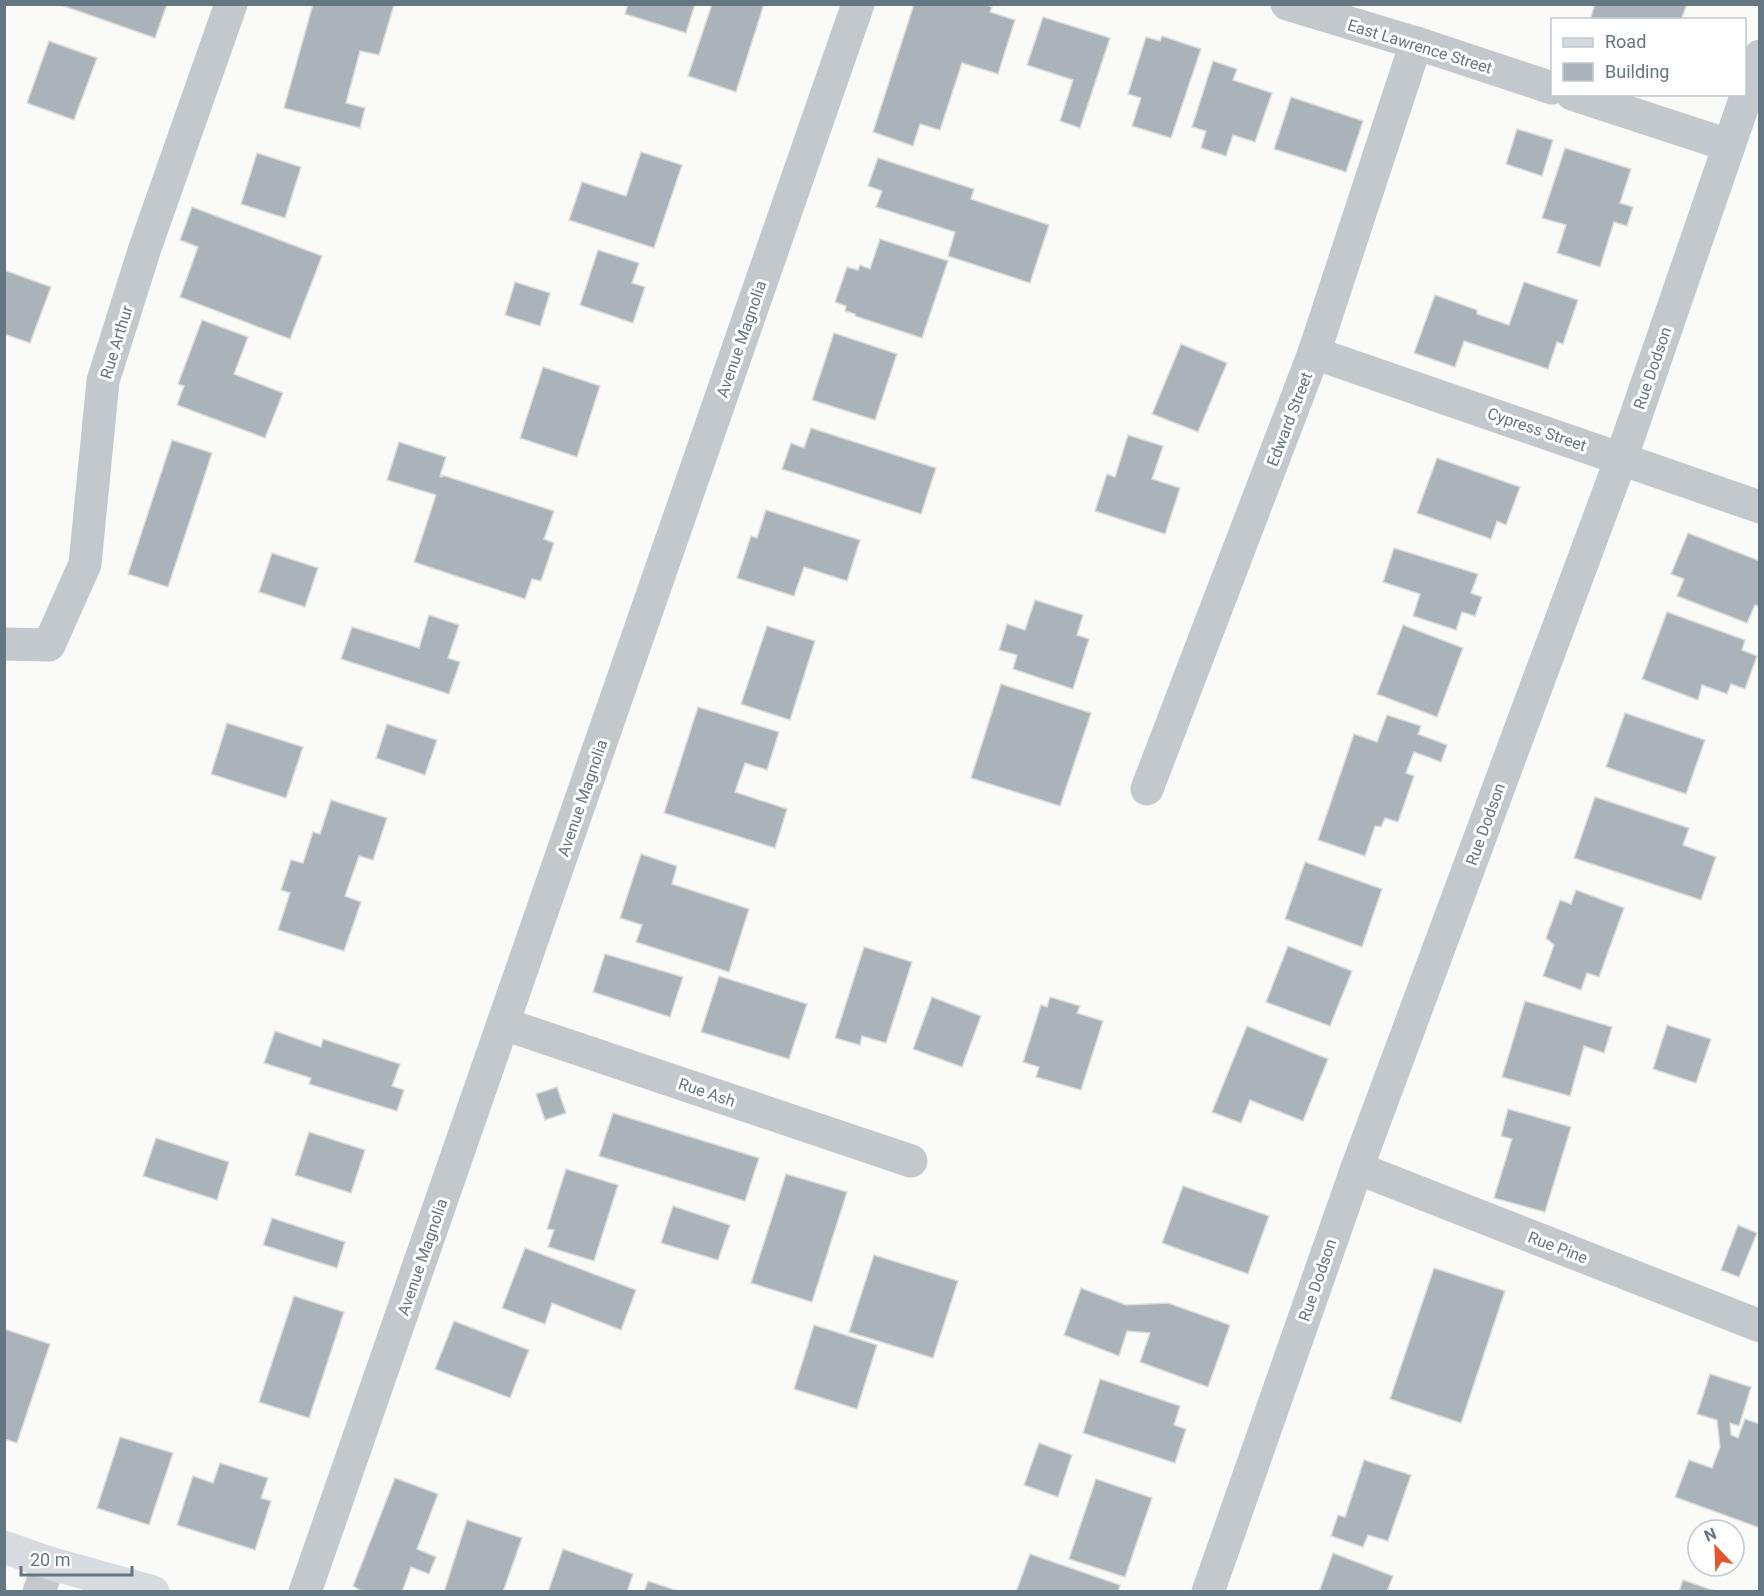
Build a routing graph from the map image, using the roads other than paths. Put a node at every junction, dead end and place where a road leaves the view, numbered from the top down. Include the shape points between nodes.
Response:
1 (231, 4) edge
2 (858, 4) edge
3 (1287, 4) edge
4 (1416, 44) junction
5 (1760, 56) edge
6 (1551, 88) edge
7 (1746, 95) edge
8 (1578, 96) edge
9 (1746, 96) edge
10 (1728, 145) junction
11 (1314, 353) junction
12 (1621, 459) junction
13 (1760, 507) edge
14 (4, 644) edge
15 (1147, 789) dead end
16 (504, 1023) junction
17 (911, 1161) dead end
18 (1357, 1168) junction
19 (1760, 1326) edge
20 (4, 1546) edge
21 (44, 1577) edge
22 (153, 1592) edge
23 (305, 1592) edge
24 (1208, 1592) edge

1 - 14 street, Rue Arthur via 103,381 85,564 49,645
2 - 16 street, Avenue Magnolia
3 - 4 street, East Lawrence Street
4 - 6 street, East Lawrence Street
4 - 11 street, Edward Street
5 - 7 street, Rue Dodson
8 - 10 street
9 - 10 street, Rue Dodson
10 - 12 street, Rue Dodson
11 - 12 street, Cypress Street
11 - 15 street, Edward Street
12 - 13 street, Cypress Street
12 - 18 street, Rue Dodson
16 - 17 street, Rue Ash
16 - 23 street, Avenue Magnolia
18 - 19 street, Rue Pine
18 - 24 street, Rue Dodson
20 - 21 main road
21 - 22 main road

